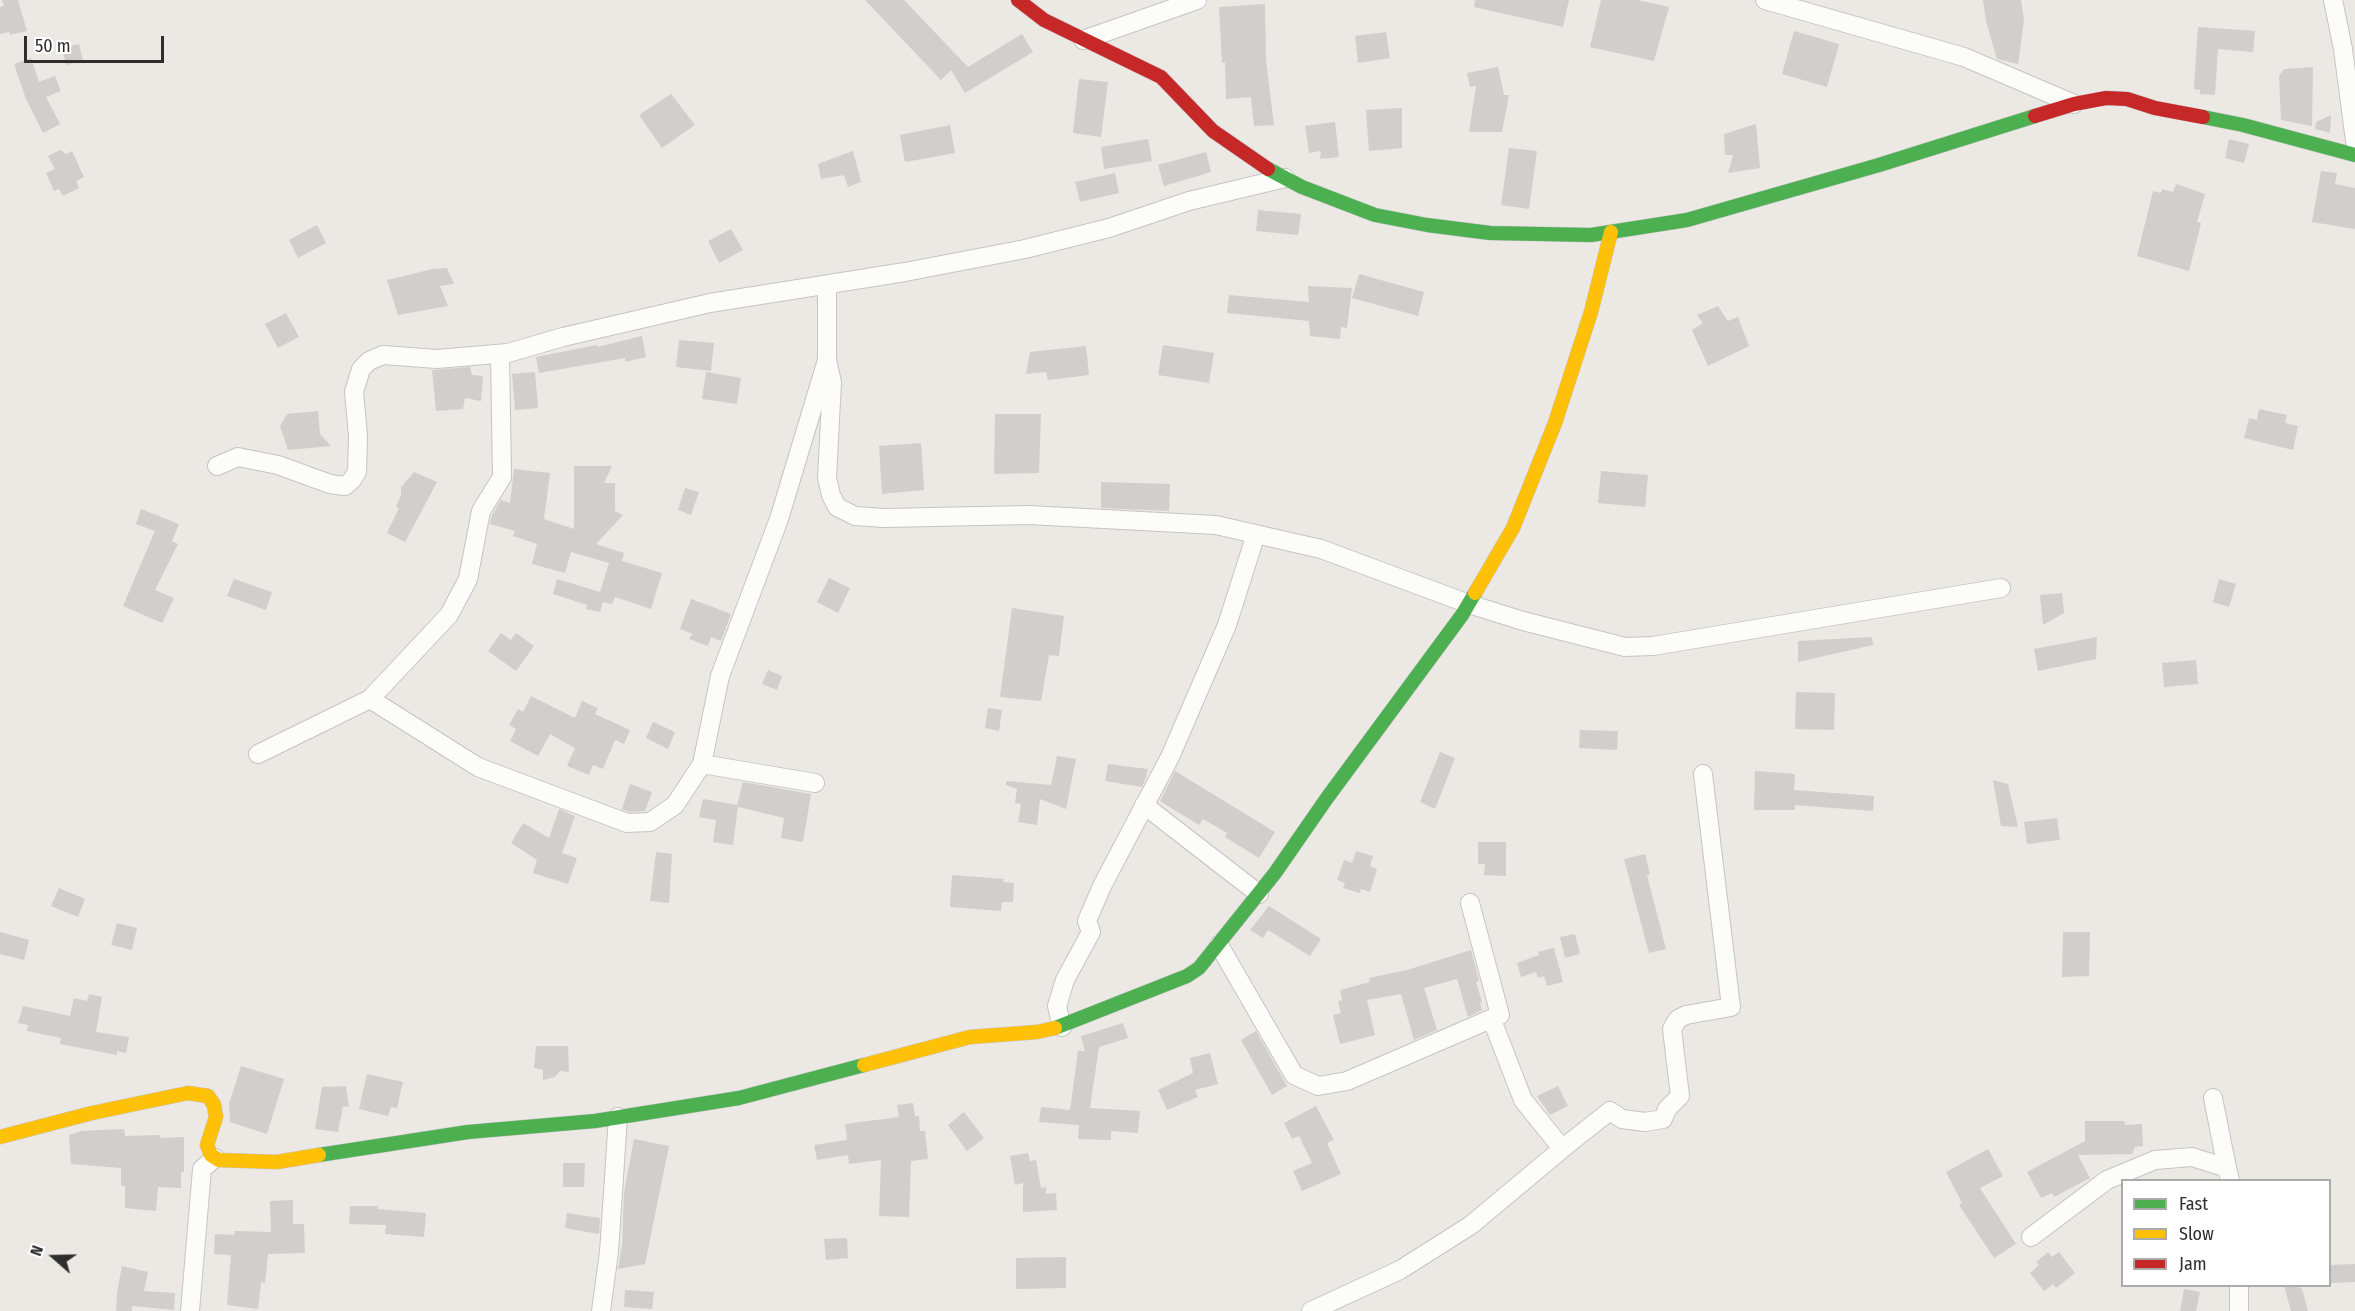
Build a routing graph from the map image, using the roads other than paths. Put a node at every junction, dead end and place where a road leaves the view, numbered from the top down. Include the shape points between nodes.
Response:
1 (1018, 0) edge
2 (1197, 0) edge
3 (1765, 0) edge
4 (2333, 0) edge
5 (2348, 39) edge
6 (1083, 40) junction
7 (2074, 104) junction
8 (2355, 141) edge
9 (2355, 155) edge
10 (1285, 178) junction
11 (1611, 232) junction
12 (827, 285) junction
13 (500, 354) junction
14 (827, 360) junction
15 (217, 466) dead end
16 (1256, 534) junction
17 (2001, 588) dead end
18 (1469, 604) junction
19 (370, 699) junction
20 (258, 754) dead end
21 (702, 764) junction
22 (1703, 774) dead end
23 (815, 783) dead end
24 (1144, 805) junction
25 (1259, 894) junction
26 (1470, 903) dead end
27 (1219, 945) junction
28 (1492, 1020) junction
29 (1062, 1027) junction
30 (2213, 1098) dead end
31 (618, 1117) junction
32 (0, 1137) edge
33 (1568, 1144) junction
34 (215, 1158) junction
35 (2229, 1174) edge
36 (2031, 1237) dead end
37 (2239, 1287) edge
38 (190, 1311) edge
39 (601, 1311) edge
40 (1311, 1311) edge
41 (2239, 1311) edge

1 - 6 street via 1044,20
2 - 6 street
3 - 7 street via 1964,57
4 - 5 street
5 - 8 street
6 - 10 street via 1161,77 1213,131
7 - 9 street via 2127,99 2243,124
7 - 11 street via 1687,220
10 - 11 street via 1375,214 1427,225 1490,233
10 - 12 street via 1189,201 1109,228 1025,249
11 - 18 street via 1591,312 1555,423 1513,528
12 - 13 street via 710,303
12 - 14 street
13 - 15 street via 437,359 383,355 369,361 361,369 354,392 357,472 345,486 238,457
13 - 19 street via 502,477 481,511 468,579 449,615
14 - 16 street via 832,382 827,478 837,507 855,516 1029,515 1216,525
14 - 21 street via 780,519 720,676
16 - 18 street via 1321,549
16 - 24 street via 1227,625 1170,757
17 - 18 street via 1653,646 1625,647
18 - 25 street
19 - 20 street
19 - 21 street via 478,767 627,823 650,822 675,805
21 - 23 street
22 - 33 street via 1731,1008 1678,1019 1672,1029 1680,1096 1663,1119 1622,1119 1610,1111
24 - 25 street
24 - 29 street via 1102,886 1087,921 1091,932 1065,980 1057,1006
25 - 27 street
26 - 28 street via 1500,1015
27 - 28 street via 1294,1075 1318,1086 1347,1081
27 - 29 street via 1187,976
28 - 33 street via 1523,1100 1560,1146
29 - 31 street via 970,1037 739,1098
30 - 35 street
31 - 34 street via 468,1132 277,1162
31 - 39 street
32 - 34 street via 198,1093 208,1096 214,1105 216,1117 207,1145
33 - 40 street via 1471,1225 1400,1270
34 - 38 street via 202,1169
35 - 36 street via 2192,1157 2155,1160 2107,1180
37 - 41 street

